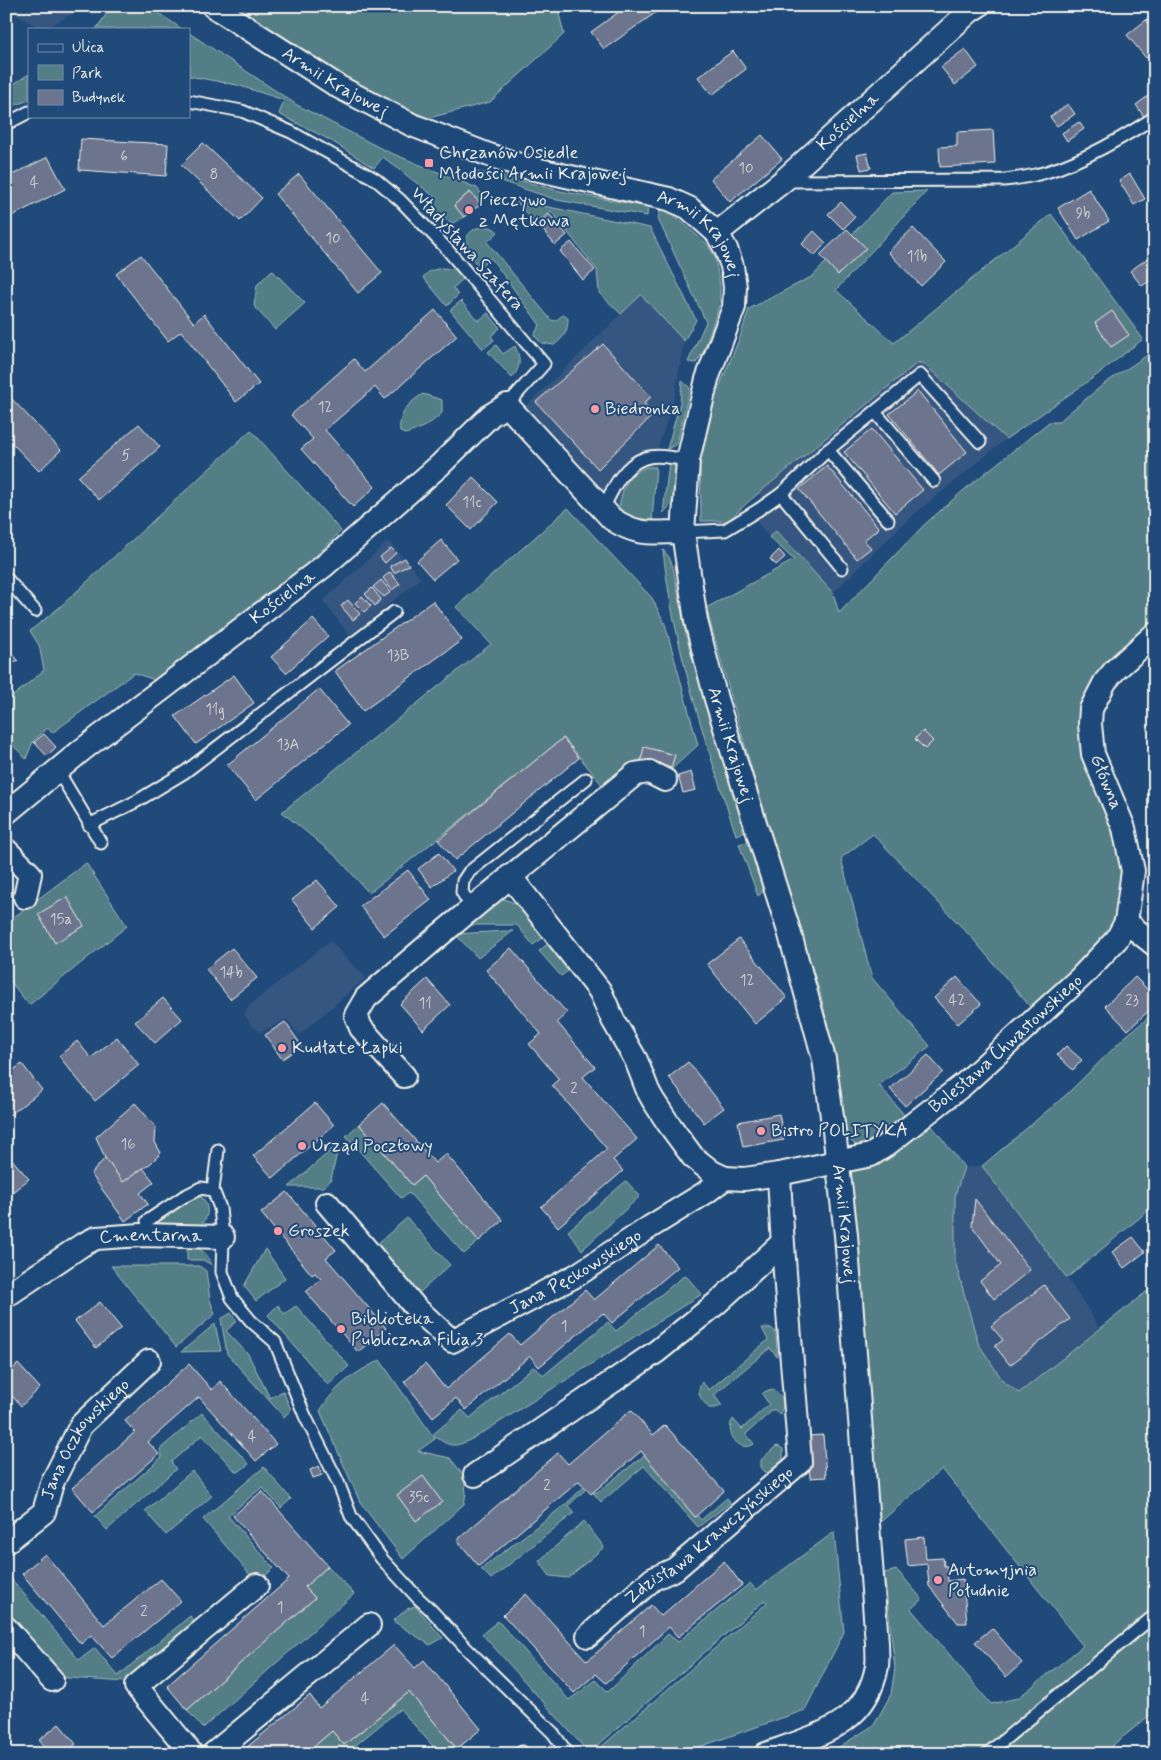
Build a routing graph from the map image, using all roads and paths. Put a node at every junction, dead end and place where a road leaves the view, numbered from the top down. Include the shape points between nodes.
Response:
1 (213, 6) edge
2 (978, 6) edge
3 (190, 101) edge
4 (28, 113) edge
5 (1155, 117) edge
6 (6, 124) edge
7 (783, 181) junction
8 (717, 233) junction
9 (544, 364) joint
10 (506, 404) junction
11 (875, 412) junction
12 (980, 442) dead end
13 (828, 450) junction
14 (688, 460) junction
15 (934, 481) dead end
16 (780, 494) junction
17 (603, 509) junction
18 (888, 520) dead end
19 (683, 532) junction
20 (842, 568) dead end
21 (6, 578) edge
22 (35, 611) dead end
23 (394, 612) dead end
24 (1155, 634) edge
25 (58, 771) junction
26 (586, 779) dead end
27 (665, 780) dead end
28 (6, 813) edge
29 (90, 825) junction
30 (101, 843) dead end
31 (6, 850) edge
32 (510, 876) junction
33 (26, 897) dead end
34 (472, 908) junction
35 (1126, 922) junction
36 (1155, 945) edge
37 (404, 1076) dead end
38 (218, 1150) dead end
39 (837, 1161) junction
40 (779, 1174) junction
41 (725, 1178) junction
42 (213, 1190) junction
43 (327, 1204) dead end
44 (147, 1221) dead end
45 (223, 1237) junction
46 (782, 1243) junction
47 (6, 1296) edge
48 (149, 1361) dead end
49 (475, 1475) dead end
50 (6, 1542) edge
51 (257, 1585) dead end
52 (1155, 1615) edge
53 (369, 1625) dead end
54 (6, 1628) edge
55 (588, 1636) dead end
56 (52, 1680) dead end
57 (192, 1754) edge
58 (213, 1754) edge
59 (568, 1754) edge
60 (766, 1754) edge
61 (987, 1754) edge

1 - 8 street, Armii Krajowej via 339,87 412,125 526,167 669,199 689,208
2 - 7 street, Kościelna
3 - 9 lane, Władysława Szafera via 242,111 291,132 375,179 446,248
4 - 6 lane
5 - 7 lane via 1092,153 1028,176 1004,180
7 - 8 street, Kościelna
8 - 14 street, Armii Krajowej via 732,266 734,307 707,379
9 - 10 lane, Kościelna
10 - 17 street
10 - 25 street, Kościelna via 324,566
11 - 12 lane via 920,375
11 - 13 lane
11 - 15 lane
13 - 16 lane
13 - 18 lane
14 - 17 lane via 661,456 645,458 630,466
14 - 19 street, Armii Krajowej
16 - 19 lane via 725,530
16 - 20 lane
17 - 19 street via 612,519 640,533
19 - 39 street, Armii Krajowej via 696,621 716,699 789,931 824,1059
21 - 22 lane
23 - 29 lane via 185,772
24 - 35 street, Główna via 1105,682 1092,709 1090,724 1093,754 1116,804 1130,852 1132,871
25 - 28 street, Kościelna
25 - 29 lane
26 - 34 lane via 469,872 462,892
27 - 32 street via 649,772 635,774
29 - 30 lane
31 - 33 street via 30,874
32 - 34 street
32 - 41 street via 600,991 636,1060 648,1091 668,1123 693,1157
34 - 37 street via 366,998 356,1015 361,1028
35 - 36 street
35 - 39 street, Bolesława Chwastowskiego via 1118,939 1080,978 964,1084 885,1146 871,1154
38 - 42 lane
39 - 40 street
39 - 60 street, Armii Krajowej via 846,1235 877,1665 866,1696 852,1715 820,1735
40 - 41 street
40 - 46 street, Zdzisława Krawczyńskiego
41 - 43 street, Jana Pęckowskiego via 577,1275 452,1341 416,1308
42 - 44 lane via 201,1188
42 - 45 lane via 220,1208
45 - 47 street, Cmentarna via 141,1235 96,1238 82,1244
45 - 59 lane via 222,1272 232,1298 275,1342 305,1416 356,1524 417,1598 553,1733
46 - 49 street via 656,1352
46 - 55 street, Zdzisława Krawczyńskiego via 800,1462 675,1569 653,1579
48 - 50 street, Jana Oczkowskiego via 81,1425 52,1483 44,1512
51 - 57 street via 136,1686
52 - 61 lane
53 - 58 street
54 - 56 street

